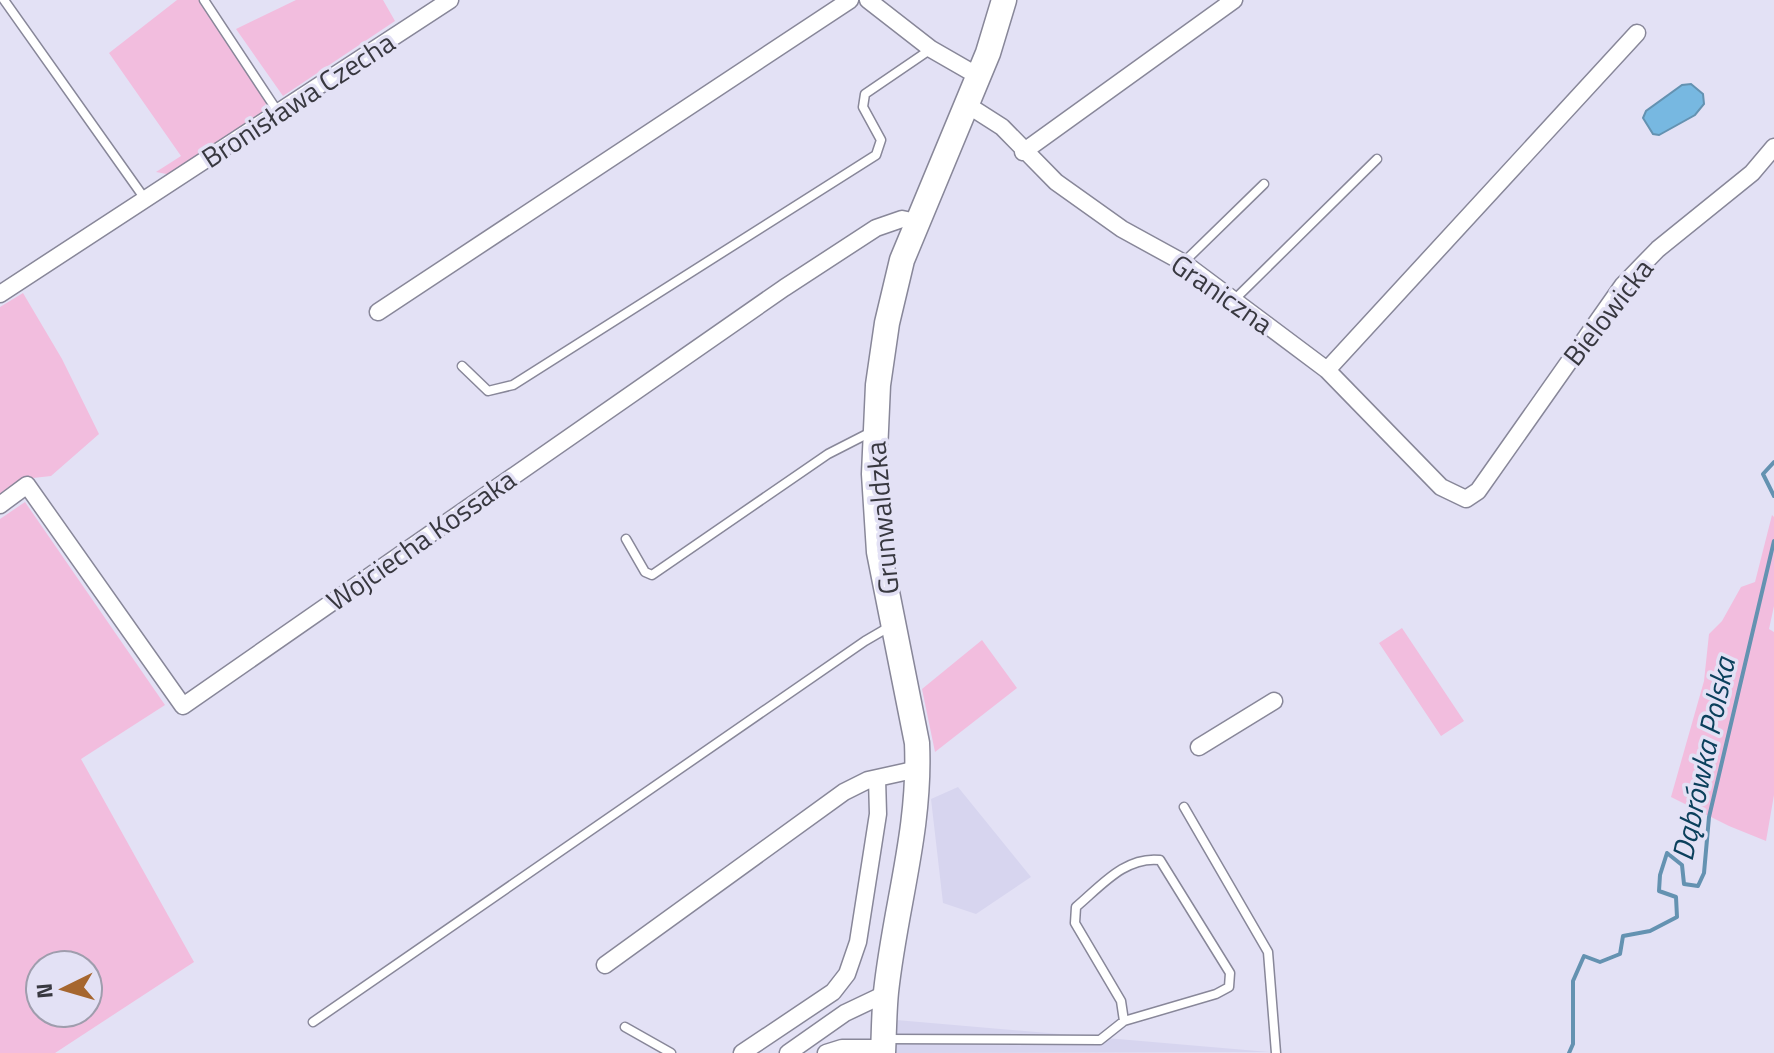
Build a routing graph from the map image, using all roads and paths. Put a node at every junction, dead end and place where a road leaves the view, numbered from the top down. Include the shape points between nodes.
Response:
1 (4, 0) edge
2 (204, 0) edge
3 (450, 0) edge
4 (850, 0) edge
5 (868, 0) edge
6 (1004, 0) edge
7 (1234, 0) edge
8 (1637, 33) dead end
9 (931, 49) junction
10 (978, 76) junction
11 (966, 104) junction
12 (279, 112) junction
13 (1774, 147) edge
14 (1023, 152) junction
15 (1377, 159) dead end
16 (1264, 184) dead end
17 (146, 199) junction
18 (916, 222) junction
19 (1184, 263) junction
20 (0, 294) edge
21 (1234, 300) junction
22 (378, 312) dead end
23 (462, 366) dead end
24 (1327, 370) junction
25 (874, 431) junction
26 (1466, 499) joint
27 (0, 505) edge
28 (626, 539) dead end
29 (893, 624) junction
30 (1274, 701) dead end
31 (1199, 747) dead end
32 (918, 769) junction
33 (877, 778) junction
34 (1184, 807) dead end
35 (605, 965) dead end
36 (885, 994) junction
37 (1124, 1021) junction
38 (313, 1022) dead end
39 (625, 1027) dead end
40 (883, 1047) edge
41 (671, 1053) edge
42 (742, 1053) edge
43 (788, 1053) edge
44 (826, 1053) edge
45 (1276, 1053) edge

1 - 17 lane
2 - 12 lane
3 - 12 street, Bronisława Czecha
4 - 22 street
5 - 9 street
6 - 10 street, Grunwaldzka
7 - 14 street
8 - 24 street
9 - 10 street
9 - 23 lane via 865,94 863,107 881,140 876,155 513,385 488,391
10 - 11 street, Grunwaldzka
11 - 14 street, Graniczna via 1002,127
11 - 18 street, Grunwaldzka
12 - 17 street, Bronisława Czecha
13 - 26 street, Bielowicka via 1752,173 1658,249 1623,285 1478,491
14 - 19 street, Graniczna via 1122,229
15 - 21 lane
16 - 19 lane
17 - 20 street, Bronisława Czecha
18 - 25 street, Grunwaldzka via 887,323
18 - 27 street, Wojciecha Kossaka via 902,219 876,228 784,288 183,706 27,485
19 - 21 street, Graniczna
21 - 24 street, Graniczna
24 - 26 street, Graniczna via 1441,487
25 - 28 lane via 828,454 652,575
25 - 29 street, Grunwaldzka via 879,552
29 - 32 street, Grunwaldzka
29 - 38 lane
30 - 31 street
32 - 33 street
32 - 36 street, Grunwaldzka via 916,816
33 - 35 street via 844,792
33 - 42 street via 878,814 858,942 847,974 833,992
34 - 45 lane via 1268,952
36 - 40 street, Grunwaldzka
36 - 43 street via 845,1013
37 - 37 lane via 1229,987 1230,973 1160,860 1128,864 1076,907 1075,923 1121,1001
37 - 40 lane via 1100,1040
39 - 41 lane
40 - 44 street

